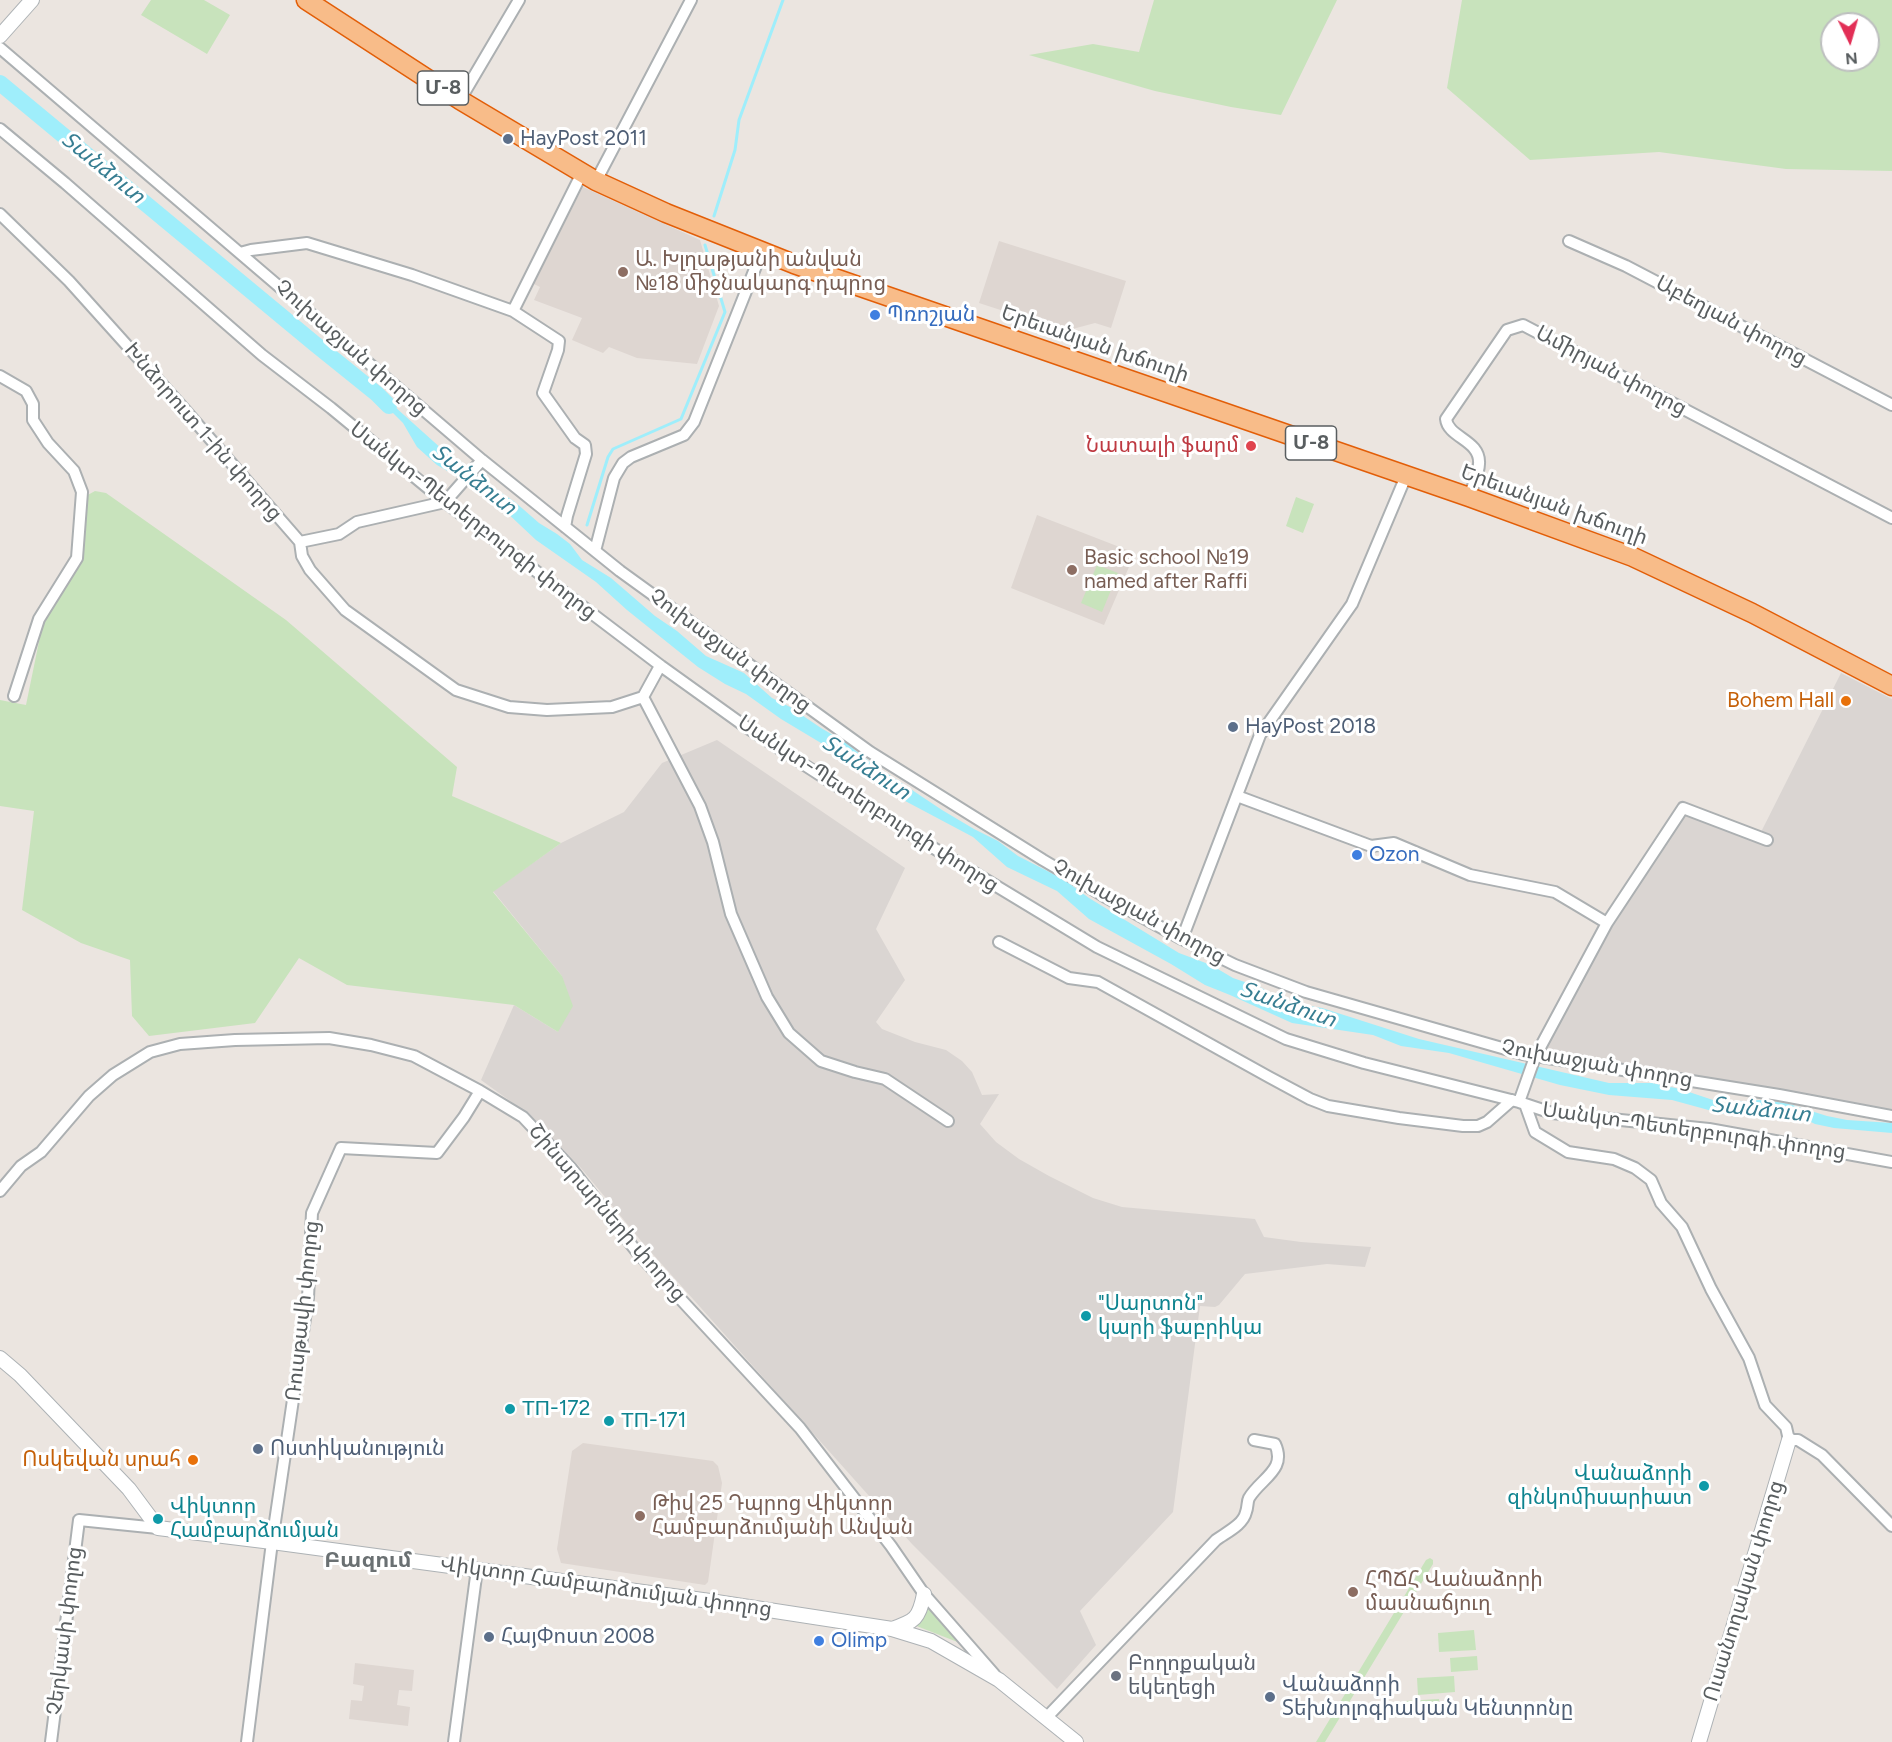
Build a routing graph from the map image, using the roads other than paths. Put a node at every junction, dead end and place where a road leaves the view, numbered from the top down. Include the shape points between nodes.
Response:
1 (32, 0) edge
2 (306, 0) edge
3 (519, 0) edge
4 (691, 0) edge
5 (0, 36) edge
6 (0, 48) edge
7 (460, 99) junction
8 (0, 129) edge
9 (589, 177) junction
10 (0, 214) edge
11 (1569, 241) dead end
12 (762, 251) junction
13 (240, 254) junction
14 (513, 311) junction
15 (0, 376) edge
16 (1892, 405) edge
17 (479, 463) junction
18 (1406, 476) junction
19 (1469, 497) junction
20 (445, 502) junction
21 (1892, 518) edge
22 (565, 527) junction
23 (300, 542) junction
24 (594, 551) junction
25 (660, 666) junction
26 (1892, 686) edge
27 (14, 696) dead end
28 (643, 697) junction
29 (1237, 796) junction
30 (1767, 840) dead end
31 (1608, 923) junction
32 (1182, 939) junction
33 (999, 942) dead end
34 (1534, 1060) junction
35 (480, 1091) junction
36 (1519, 1102) junction
37 (1892, 1116) edge
38 (948, 1121) dead end
39 (1892, 1162) edge
40 (0, 1191) edge
41 (0, 1358) edge
42 (1254, 1440) dead end
43 (1789, 1440) junction
44 (1892, 1526) edge
45 (158, 1528) junction
46 (272, 1542) junction
47 (477, 1569) junction
48 (924, 1594) junction
49 (892, 1629) junction
50 (999, 1680) junction
51 (1047, 1717) junction
52 (51, 1742) edge
53 (247, 1742) edge
54 (454, 1742) edge
55 (1076, 1742) edge
56 (1699, 1742) edge

1 - 5 street
2 - 7 highway, Երեւանյան խճուղի / Մ-8
3 - 7 street
4 - 9 street
6 - 13 street, Չուխաջյան փողոց
7 - 9 highway, Երեւանյան խճուղի / Մ-8
8 - 20 street, Սանկտ-Պետերբուրգի փողոց via 262,355
9 - 12 highway, Երեւանյան խճուղի / Մ-8
9 - 14 street
10 - 23 street, Խնձորուտ 1-ին փողոց via 69,281
11 - 16 street, Աբեղյան փողոց via 1626,266
12 - 18 highway, Երեւանյան խճուղի / Մ-8
12 - 24 street via 694,422 684,435 623,463 614,478
13 - 14 street via 307,243
13 - 17 street, Չուխաջյան փողոց
14 - 22 street via 559,341 543,393 585,446
15 - 27 street via 26,391 33,404 33,420 48,444 74,471 82,492 77,558 39,619
17 - 20 street
17 - 22 street, Չուխաջյան փողոց
18 - 19 highway, Երեւանյան խճուղի / Մ-8
18 - 29 street via 1352,604 1260,735
19 - 21 street, Ամիրյան փողոց via 1479,455 1468,441 1450,429 1446,419 1507,330 1523,325
19 - 26 highway, Երեւանյան խճուղի / Մ-8 via 1642,561 1761,617
20 - 23 street via 357,522 339,534
20 - 25 street, Սանկտ-Պետերբուրգի փողոց
22 - 24 street, Չուխաջյան փողոց
23 - 28 street via 310,570 345,610 456,690 509,707 547,710 612,707
24 - 32 street, Չուխաջյան փողոց via 870,752 1043,860
25 - 28 street
25 - 36 street, Սանկտ-Պետերբուրգի փողոց via 746,728 907,832 1097,947 1286,1039
28 - 38 street via 700,806 731,914 767,997 789,1033 822,1061 885,1079
29 - 31 street via 1371,846 1394,843 1470,876 1555,892
29 - 32 street
30 - 31 street via 1683,808
31 - 34 street
32 - 34 street, Չուխաջյան փողոց via 1306,993
33 - 36 street via 1069,978 1098,982 1328,1106 1478,1126
34 - 36 street
34 - 37 street, Չուխաջյան փողոց via 1779,1095
35 - 40 street, Շինարարների փողոց via 414,1056 329,1038 180,1044 150,1052 113,1075
35 - 46 street, Ռուսթավի փողոց via 437,1153 341,1148 312,1213 308,1298
35 - 48 street, Շինարարների փողոց via 523,1117 571,1168 637,1252 800,1428
36 - 39 street, Սանկտ-Պետերբուրգի փողոց via 1552,1113 1709,1129
36 - 43 street via 1535,1132 1568,1152 1614,1159 1651,1180 1661,1203 1682,1227 1749,1358 1765,1406 1786,1427
41 - 45 street via 122,1481
42 - 51 street via 1275,1444 1280,1454 1277,1465 1248,1500 1241,1522 1216,1540
43 - 44 street via 1798,1440 1822,1455
43 - 56 street, Ուսանողական փողոց
45 - 46 street, Վիկտոր Համբարձումյան փողոց
45 - 52 street, Չերկասի փողոց via 79,1520
46 - 47 street, Վիկտոր Համբարձումյան փողոց
46 - 53 street
47 - 49 street, Վիկտոր Համբարձումյան փողոց
47 - 54 street
48 - 49 street via 916,1618
48 - 50 street, Շինարարների փողոց
49 - 50 street, Վիկտոր Համբարձումյան փողոց via 931,1641
50 - 51 street, Վիկտոր Համբարձումյան փողոց
51 - 55 street

